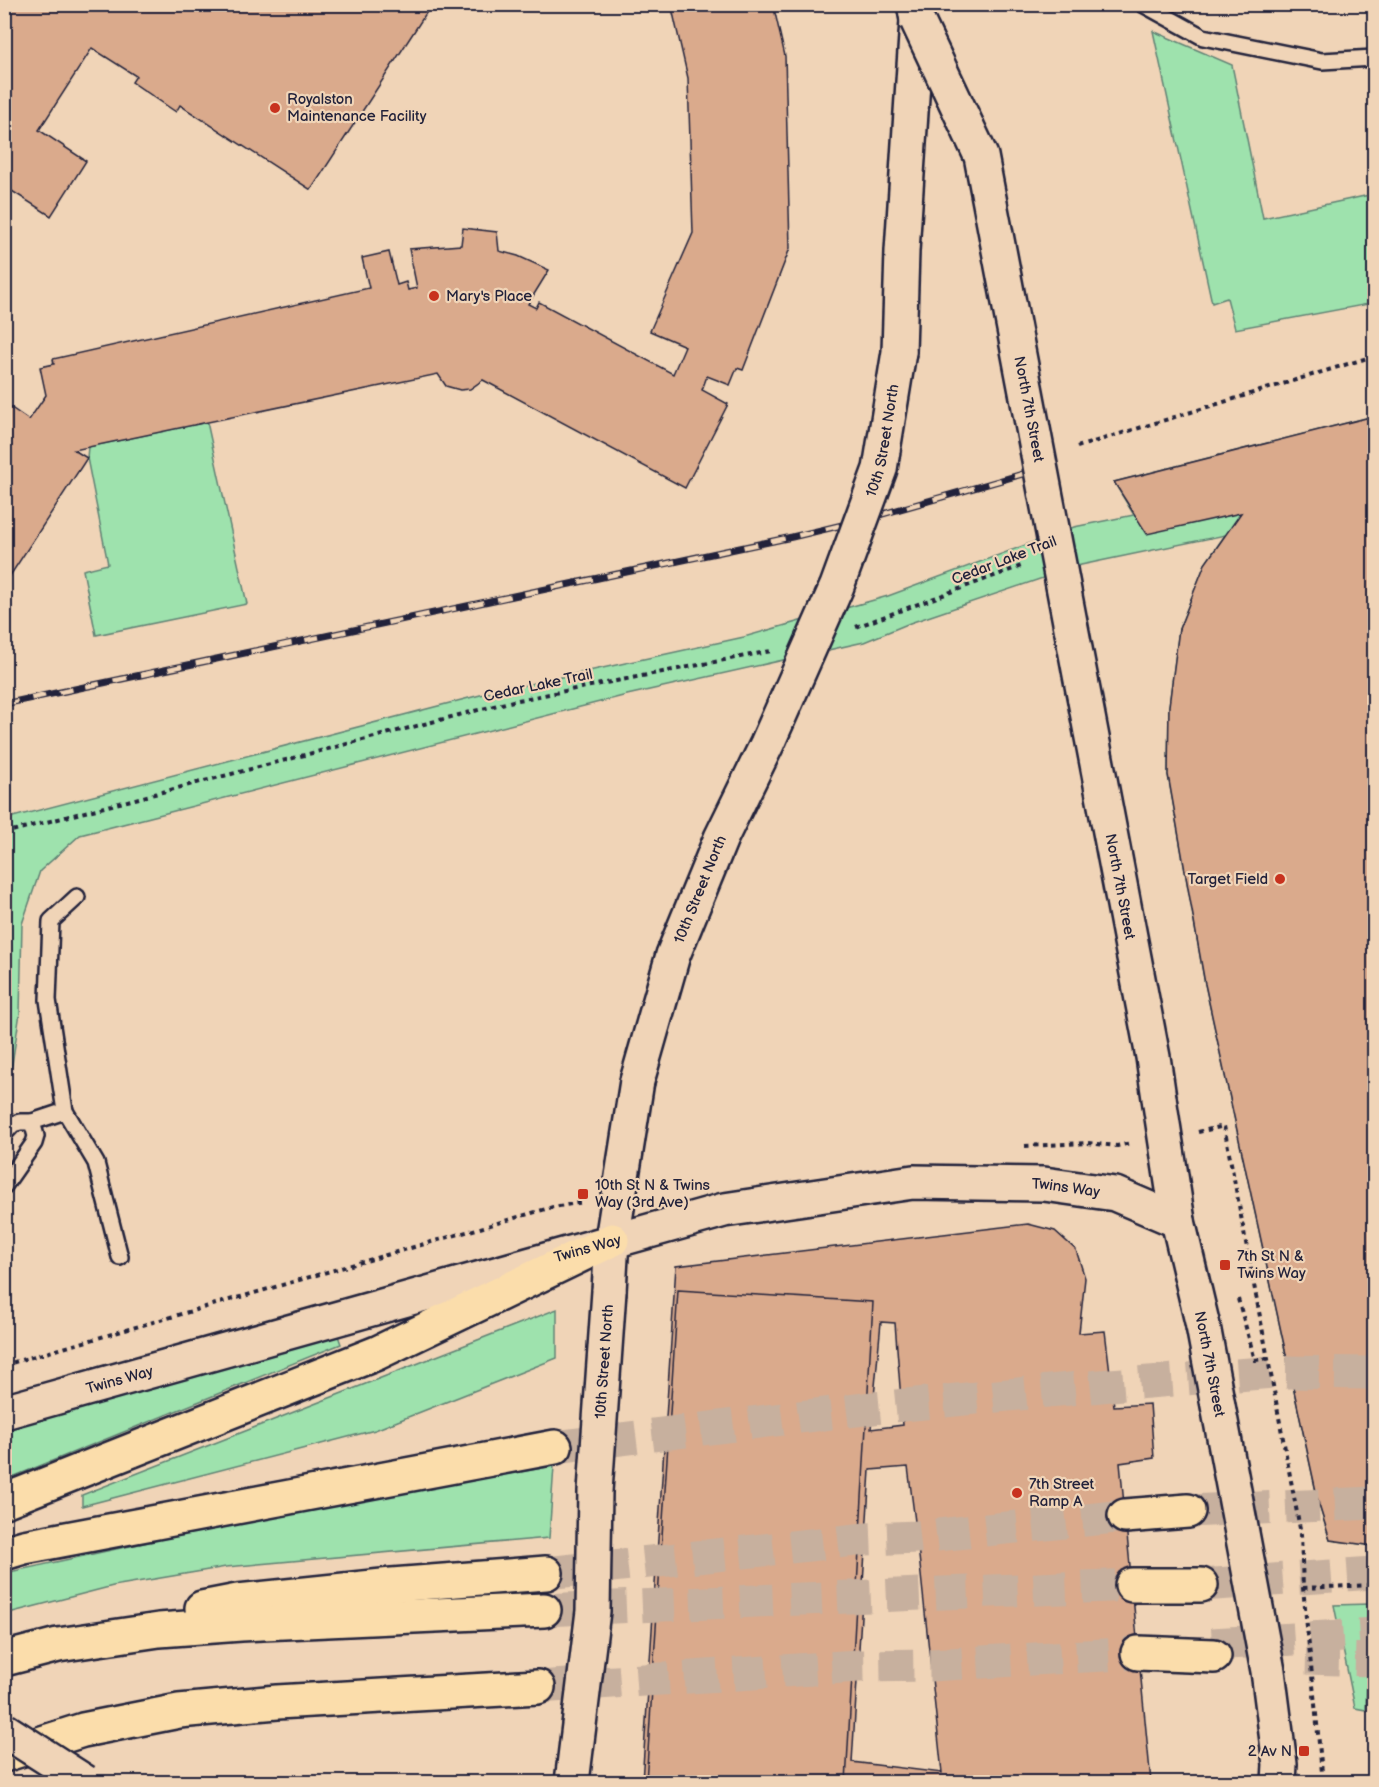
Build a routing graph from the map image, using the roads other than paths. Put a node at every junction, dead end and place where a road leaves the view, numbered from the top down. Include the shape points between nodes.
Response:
1 (1143, 4) edge
2 (915, 12) edge
3 (1374, 58) edge
4 (77, 897) dead end
5 (65, 1111) junction
6 (32, 1122) junction
7 (4, 1134) edge
8 (4, 1186) edge
9 (1178, 1221) junction
10 (612, 1240) junction
11 (120, 1257) dead end
12 (4, 1412) edge
13 (555, 1447) tunnel mouth
14 (4, 1501) edge
15 (1188, 1511) tunnel mouth
16 (1125, 1516) tunnel mouth
17 (4, 1553) edge
18 (546, 1573) tunnel mouth
19 (1201, 1585) tunnel mouth
20 (1132, 1586) tunnel mouth
21 (544, 1610) tunnel mouth
22 (58, 1645) junction
23 (1213, 1650) tunnel mouth
24 (1138, 1653) tunnel mouth
25 (4, 1659) edge
26 (538, 1687) tunnel mouth
27 (4, 1730) edge
28 (4, 1755) edge
29 (85, 1782) edge
30 (572, 1782) edge
31 (1279, 1782) edge

1 - 3 lane via 1203,37 1322,61
2 - 9 main road, North 7th Street, bridge via 981,156 1151,1045
2 - 10 main road, 10th Street North, bridge via 899,352 880,469 837,586 673,955 637,1081
4 - 5 lane via 51,921 48,1000
5 - 6 lane
5 - 11 lane via 96,1163
6 - 7 lane via 13,1124
6 - 8 lane via 34,1143
9 - 10 main road, Twins Way via 1115,1194 1068,1187 913,1182 724,1210
9 - 31 main road, North 7th Street, bridge via 1203,1326 1268,1671
10 - 12 main road, Twins Way
10 - 14 highway via 377,1353
10 - 30 main road, 10th Street North, bridge via 595,1491 593,1611
13 - 17 highway
15 - 16 highway
18 - 22 highway via 238,1601 148,1619
19 - 20 highway
21 - 22 highway via 242,1624 159,1630
22 - 25 highway
23 - 24 highway
26 - 28 highway via 277,1702 179,1712 83,1730
27 - 29 main road, bridge

